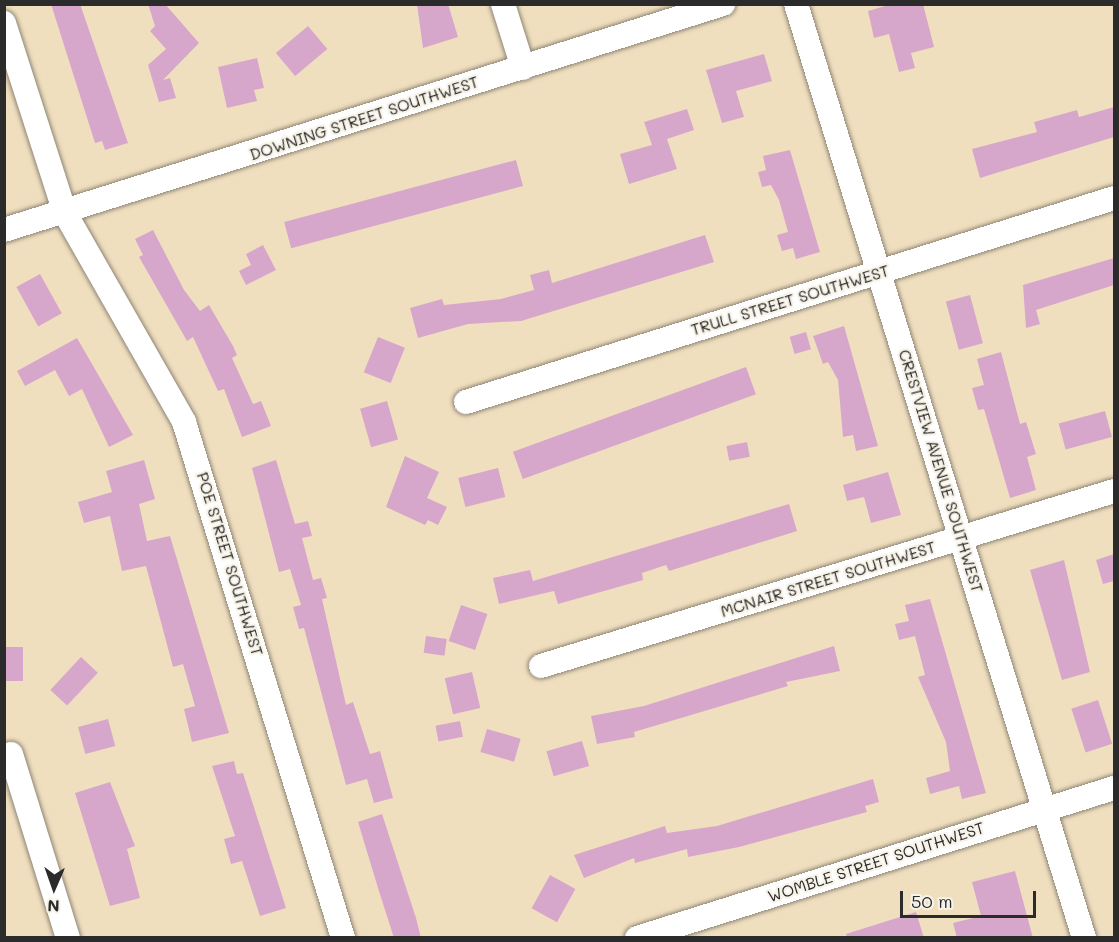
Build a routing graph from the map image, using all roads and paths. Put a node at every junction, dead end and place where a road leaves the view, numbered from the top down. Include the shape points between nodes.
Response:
1 (503, 4) edge
2 (723, 4) edge
3 (796, 4) edge
4 (4, 23) edge
5 (523, 68) junction
6 (1114, 198) edge
7 (65, 213) junction
8 (4, 230) edge
9 (879, 272) junction
10 (466, 402) dead end
11 (1114, 491) edge
12 (962, 538) junction
13 (541, 666) dead end
14 (11, 754) dead end
15 (1114, 788) edge
16 (1046, 809) junction
17 (68, 938) edge
18 (343, 938) edge
19 (638, 938) edge
20 (1084, 938) edge

1 - 5 street
2 - 5 street, DOWNING STREET SOUTHWEST
3 - 9 street, CRESTVIEW AVENUE SOUTHWEST
4 - 7 street, POE STREET SOUTHWEST
5 - 7 street, DOWNING STREET SOUTHWEST
6 - 9 street, TRULL STREET SOUTHWEST
7 - 8 street, DOWNING STREET SOUTHWEST
7 - 18 street, POE STREET SOUTHWEST via 184,422
9 - 10 street, TRULL STREET SOUTHWEST
9 - 12 street, CRESTVIEW AVENUE SOUTHWEST
11 - 12 street, MCNAIR STREET SOUTHWEST
12 - 13 street, MCNAIR STREET SOUTHWEST
12 - 16 street, CRESTVIEW AVENUE SOUTHWEST
14 - 17 street
15 - 16 street, WOMBLE STREET SOUTHWEST
16 - 19 street, WOMBLE STREET SOUTHWEST
16 - 20 street, CRESTVIEW AVENUE SOUTHWEST

